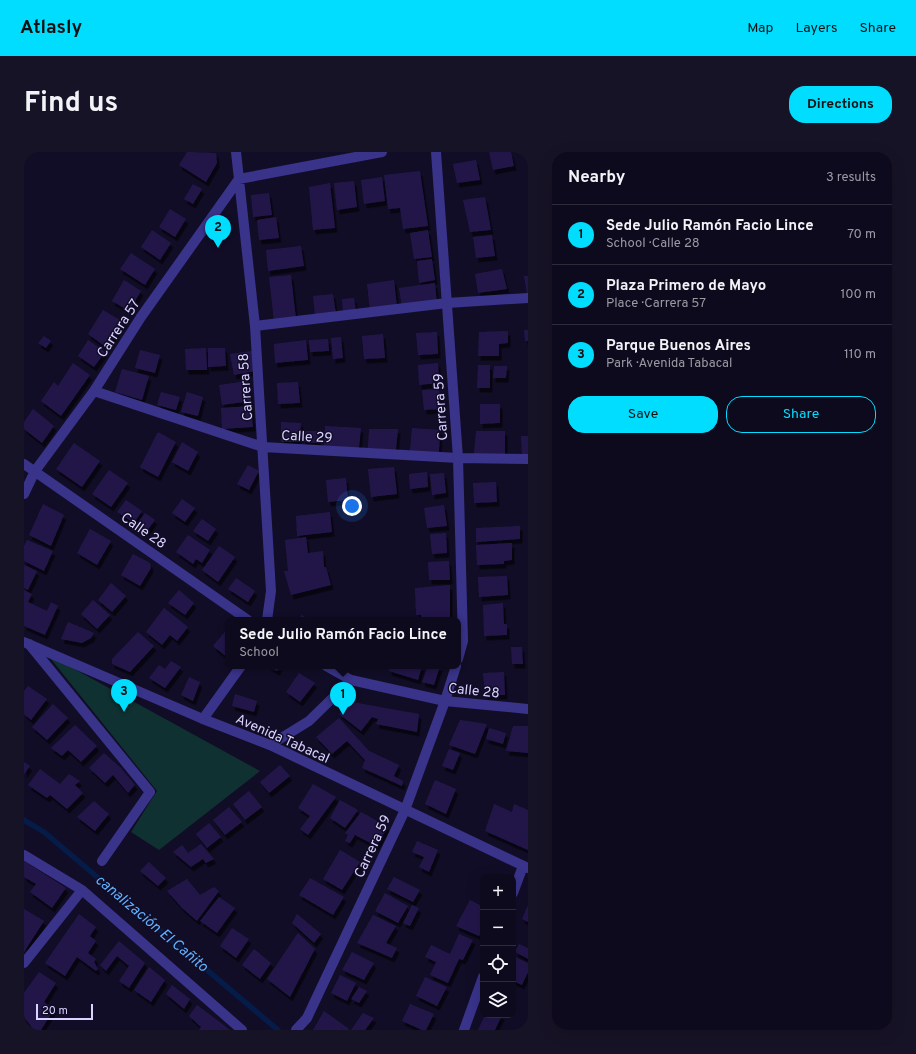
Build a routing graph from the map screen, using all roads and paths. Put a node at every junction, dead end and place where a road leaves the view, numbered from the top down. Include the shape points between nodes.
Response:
1 (236, 152) edge
2 (382, 152) edge
3 (436, 152) edge
4 (239, 179) junction
5 (528, 298) edge
6 (447, 303) junction
7 (255, 326) junction
8 (94, 391) junction
9 (262, 447) junction
10 (458, 458) junction
11 (528, 460) edge
12 (24, 464) edge
13 (35, 471) junction
14 (24, 494) edge
15 (244, 617) edge
16 (267, 617) edge
17 (27, 643) edge
18 (461, 650) edge
19 (239, 669) edge
20 (331, 669) edge
21 (455, 669) edge
22 (351, 680) junction
23 (445, 701) junction
24 (528, 709) edge
25 (203, 719) junction
26 (270, 745) junction
27 (405, 810) junction
28 (24, 855) edge
29 (102, 861) dead end
30 (525, 867) edge
31 (516, 886) edge
32 (82, 890) junction
33 (24, 963) edge
34 (481, 982) edge
35 (242, 1030) edge
36 (296, 1030) edge
37 (464, 1030) edge

1 - 4 street, Carrera 58
2 - 4 street
3 - 6 street, Carrera 59
4 - 7 street, Carrera 58
4 - 8 street, Carrera 57 via 140,318
5 - 6 street
6 - 7 street
6 - 10 street, Carrera 59
7 - 9 street, Carrera 58
8 - 9 street, Calle 29
8 - 13 street, Carrera 57
9 - 10 street, Calle 29
9 - 16 street, Carrera 58 via 271,591
10 - 11 street, Calle 29
10 - 18 street, Carrera 59 via 464,641
12 - 13 street, Calle 28
13 - 14 street, Carrera 57
13 - 15 street, Calle 28
17 - 25 street, Avenida Tabacal
17 - 29 street via 150,792
19 - 25 street
20 - 22 street, Calle 28
21 - 23 street, Carrera 59
22 - 23 street, Calle 28
22 - 26 street via 308,721
23 - 24 street, Calle 28
23 - 27 street, Carrera 59
25 - 26 street, Avenida Tabacal
26 - 27 street, Avenida Tabacal
27 - 30 street, Avenida Tabacal
27 - 36 street, Carrera 59 via 307,1018
28 - 32 street
30 - 31 street
32 - 33 street
32 - 35 street
34 - 37 street

